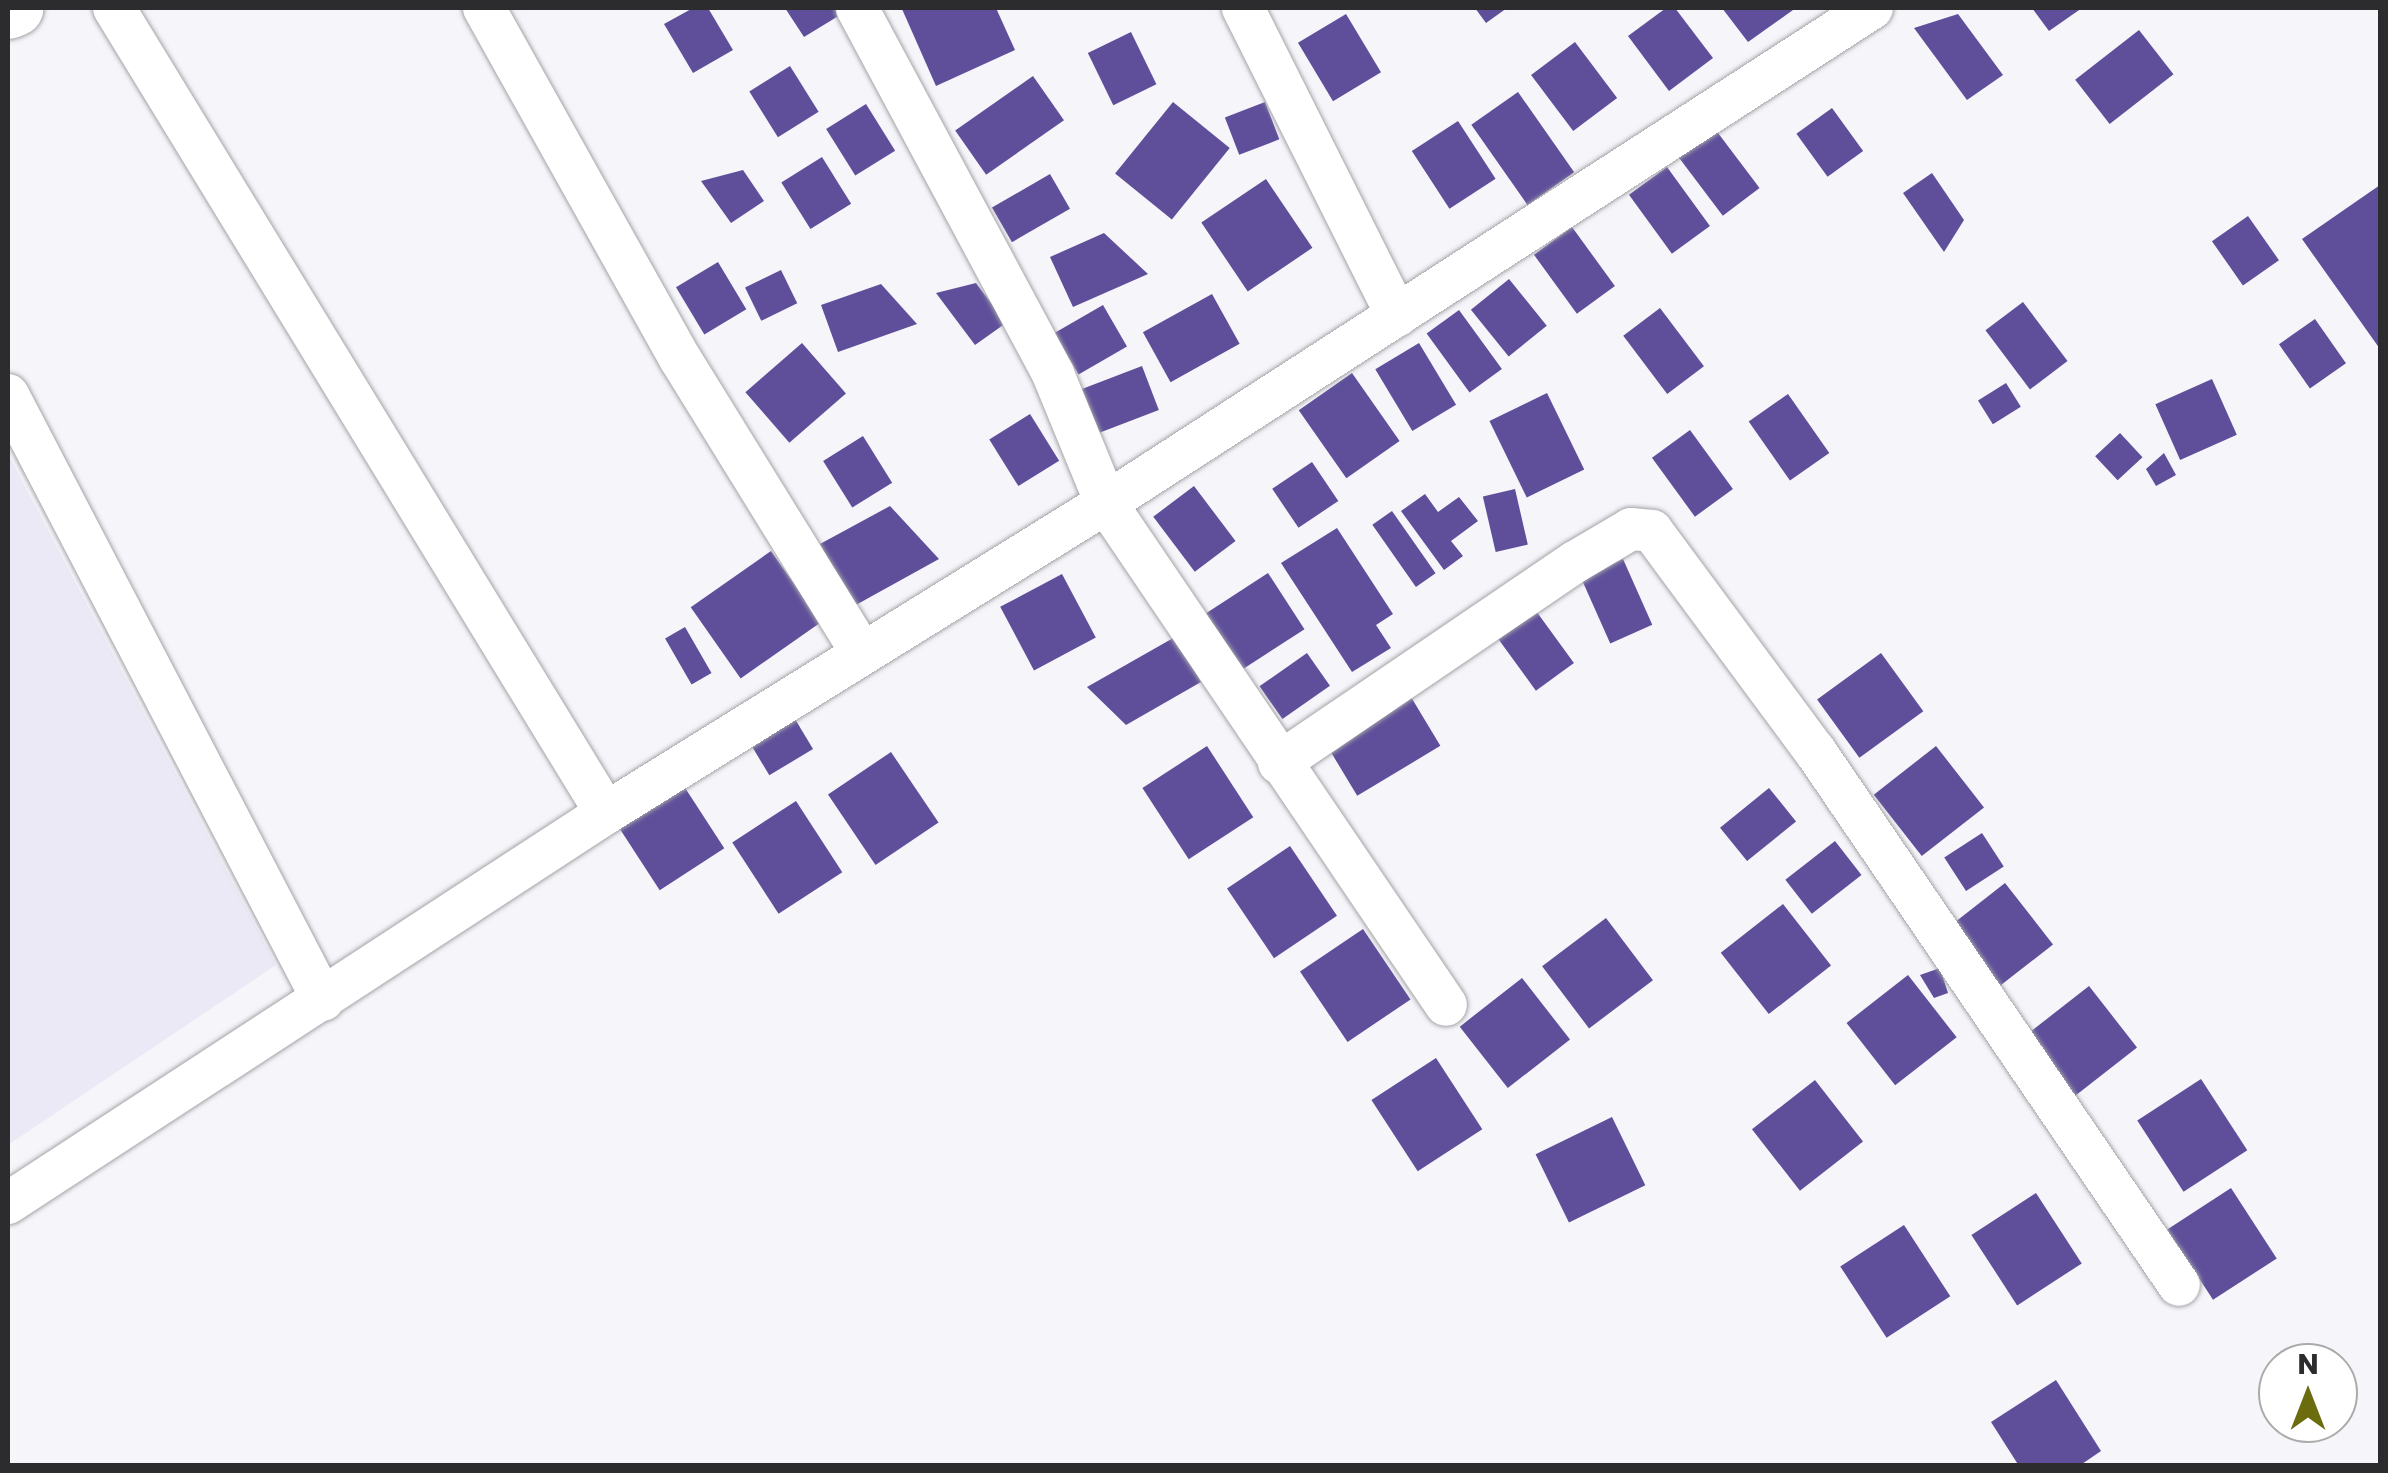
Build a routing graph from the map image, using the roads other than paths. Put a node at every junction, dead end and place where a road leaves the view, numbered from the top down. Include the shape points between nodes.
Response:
1 (15, 8) edge
2 (114, 8) edge
3 (484, 8) edge
4 (857, 8) edge
5 (1872, 8) edge
6 (1252, 10) edge
7 (8, 11) edge
8 (1397, 316) junction
9 (8, 395) edge
10 (1106, 502) junction
11 (861, 651) junction
12 (1280, 763) junction
13 (606, 813) junction
14 (323, 1000) junction
15 (1446, 1005) dead end
16 (8, 1203) edge
17 (2179, 1286) dead end

1 - 7 highway
2 - 13 street
3 - 11 street via 681,360
4 - 10 street via 1053,374
5 - 8 street
6 - 8 street
8 - 10 street
9 - 14 street
10 - 11 street
10 - 12 street
11 - 13 street
12 - 15 street
12 - 17 street via 1576,562 1632,529 1652,530 1815,751
13 - 14 street
14 - 16 street

